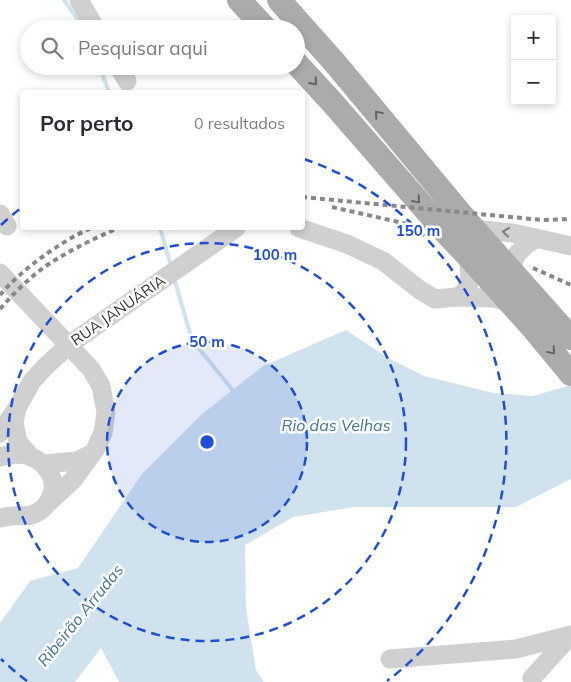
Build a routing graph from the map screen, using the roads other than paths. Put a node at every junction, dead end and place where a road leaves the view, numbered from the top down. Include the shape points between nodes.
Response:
1 (79, 0) edge
2 (239, 0) edge
3 (279, 0) edge
4 (91, 20) edge
5 (258, 20) edge
6 (297, 20) edge
7 (305, 29) edge
8 (305, 72) edge
9 (470, 224) junction
10 (233, 230) edge
11 (305, 230) edge
12 (537, 238) junction
13 (571, 246) edge
14 (468, 256) junction
15 (510, 269) junction
16 (0, 273) edge
17 (456, 297) junction
18 (510, 303) junction
19 (540, 320) junction
20 (571, 338) edge
21 (571, 374) edge
22 (17, 408) junction
23 (0, 433) edge
24 (94, 452) junction
25 (0, 457) edge
26 (37, 460) junction
27 (48, 504) junction
28 (4, 514) edge
29 (570, 636) edge
30 (390, 659) dead end
31 (532, 678) dead end

1 - 4 street
2 - 5 main road
6 -> 3 main road
9 -> 7 main road
8 -> 14 main road
12 -> 9 street
9 - 15 main road
10 - 22 street, RUA JANUÁRIA via 70,344 32,380
11 - 17 street via 347,244 383,262 435,299
12 - 13 street
12 - 15 street via 517,254
14 - 17 street via 471,276 467,288
14 - 18 main road
15 - 19 main road
16 - 24 street via 91,369 101,386 106,412 103,433
17 - 18 street via 494,298
18 - 19 main road
19 - 20 main road
19 -> 21 main road
22 - 23 street, RUA JANUÁRIA
22 - 26 street, RUA JANUÁRIA via 14,422 18,442
24 - 26 street via 77,461
24 - 27 street via 73,480
25 - 26 street via 21,454
26 - 27 street, RUA JANUÁRIA via 50,472 53,483
27 - 28 street via 38,513 26,517
29 - 30 street via 516,649
29 - 31 street

